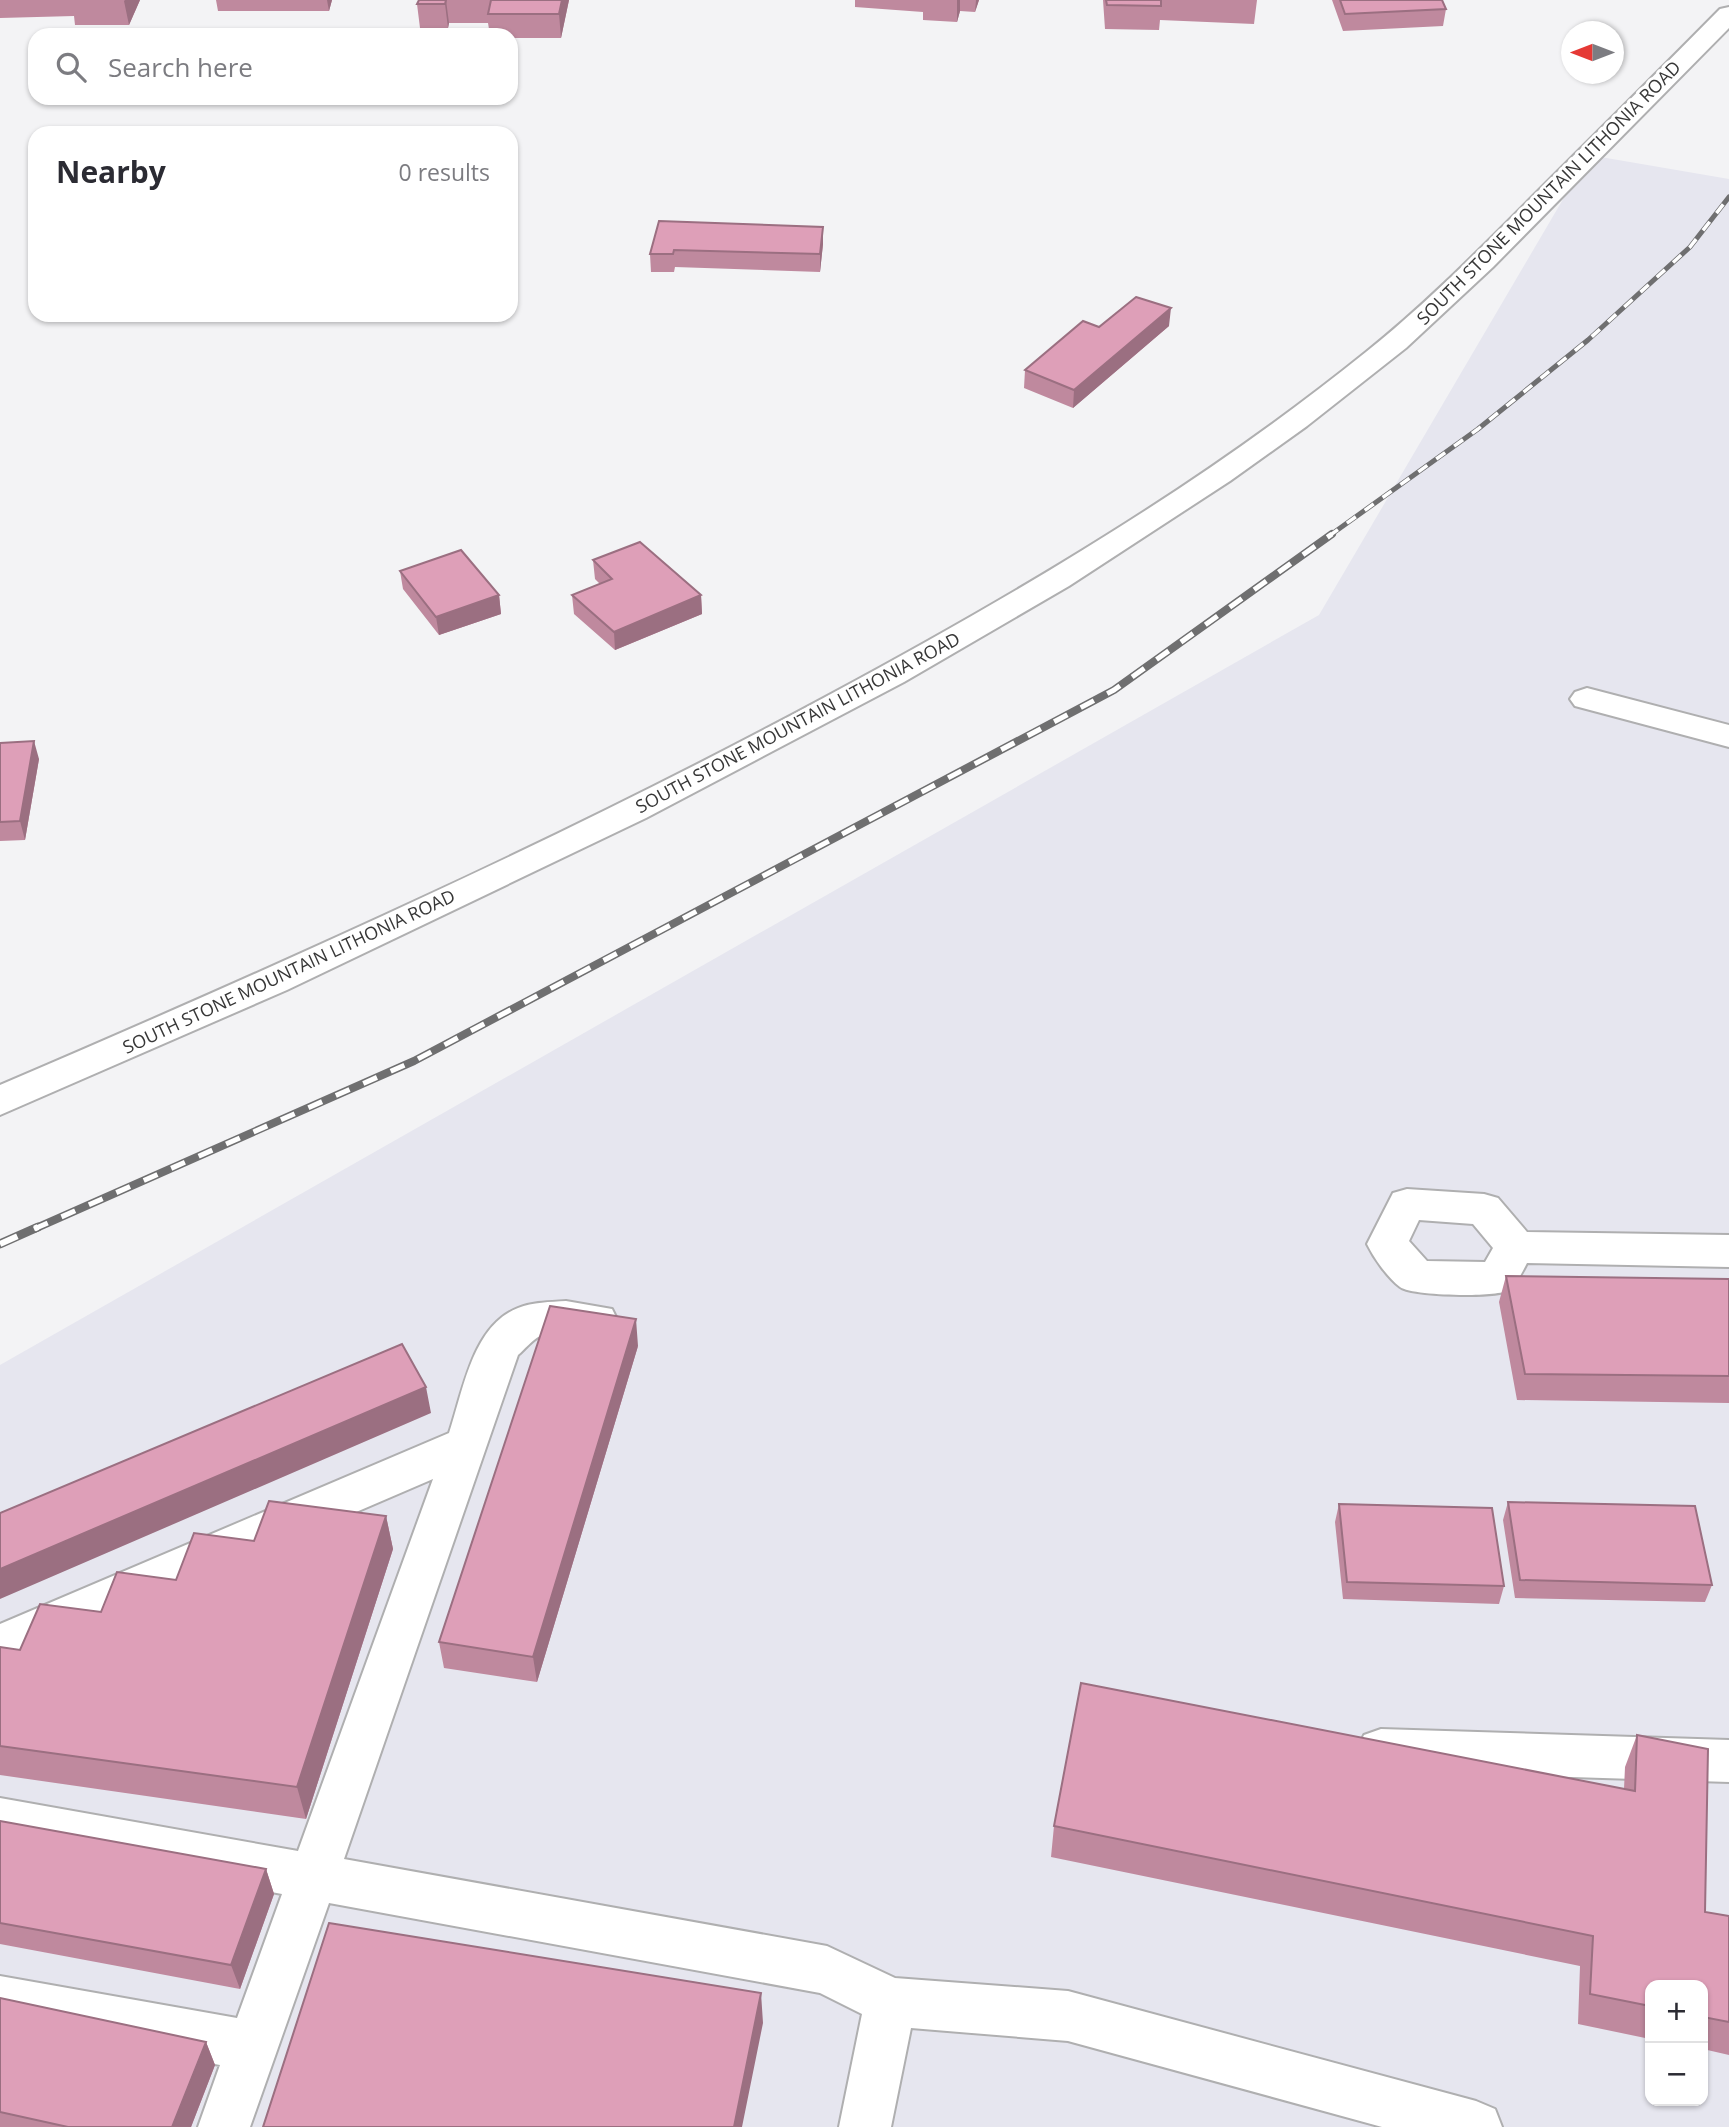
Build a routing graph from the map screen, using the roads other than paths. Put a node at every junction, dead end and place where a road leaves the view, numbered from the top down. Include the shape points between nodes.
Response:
1 (1729, 15) edge
2 (1587, 699) dead end
3 (1729, 736) edge
4 (0, 1101) edge
5 (1516, 1247) dead end
6 (1729, 1251) edge
7 (616, 1324) edge
8 (467, 1445) junction
9 (0, 1645) edge
10 (1346, 1749) edge
11 (1729, 1761) edge
12 (0, 1821) edge
13 (312, 1877) junction
14 (0, 2000) edge
15 (890, 2002) junction
16 (252, 2046) junction
17 (224, 2127) edge
18 (865, 2127) edge
19 (1476, 2127) edge

1 - 4 main road, SOUTH STONE MOUNTAIN LITHONIA ROAD via 1433,311 1370,364 1138,528 844,703 608,824 217,1007
2 - 3 main road
5 - 6 main road
7 - 8 main road via 566,1317 529,1321 500,1346
8 - 9 main road
8 - 13 main road
10 - 11 main road
12 - 13 main road
13 - 15 main road via 827,1970
13 - 16 main road
14 - 16 main road
15 - 18 main road
15 - 19 main road via 1068,2016
16 - 17 main road

